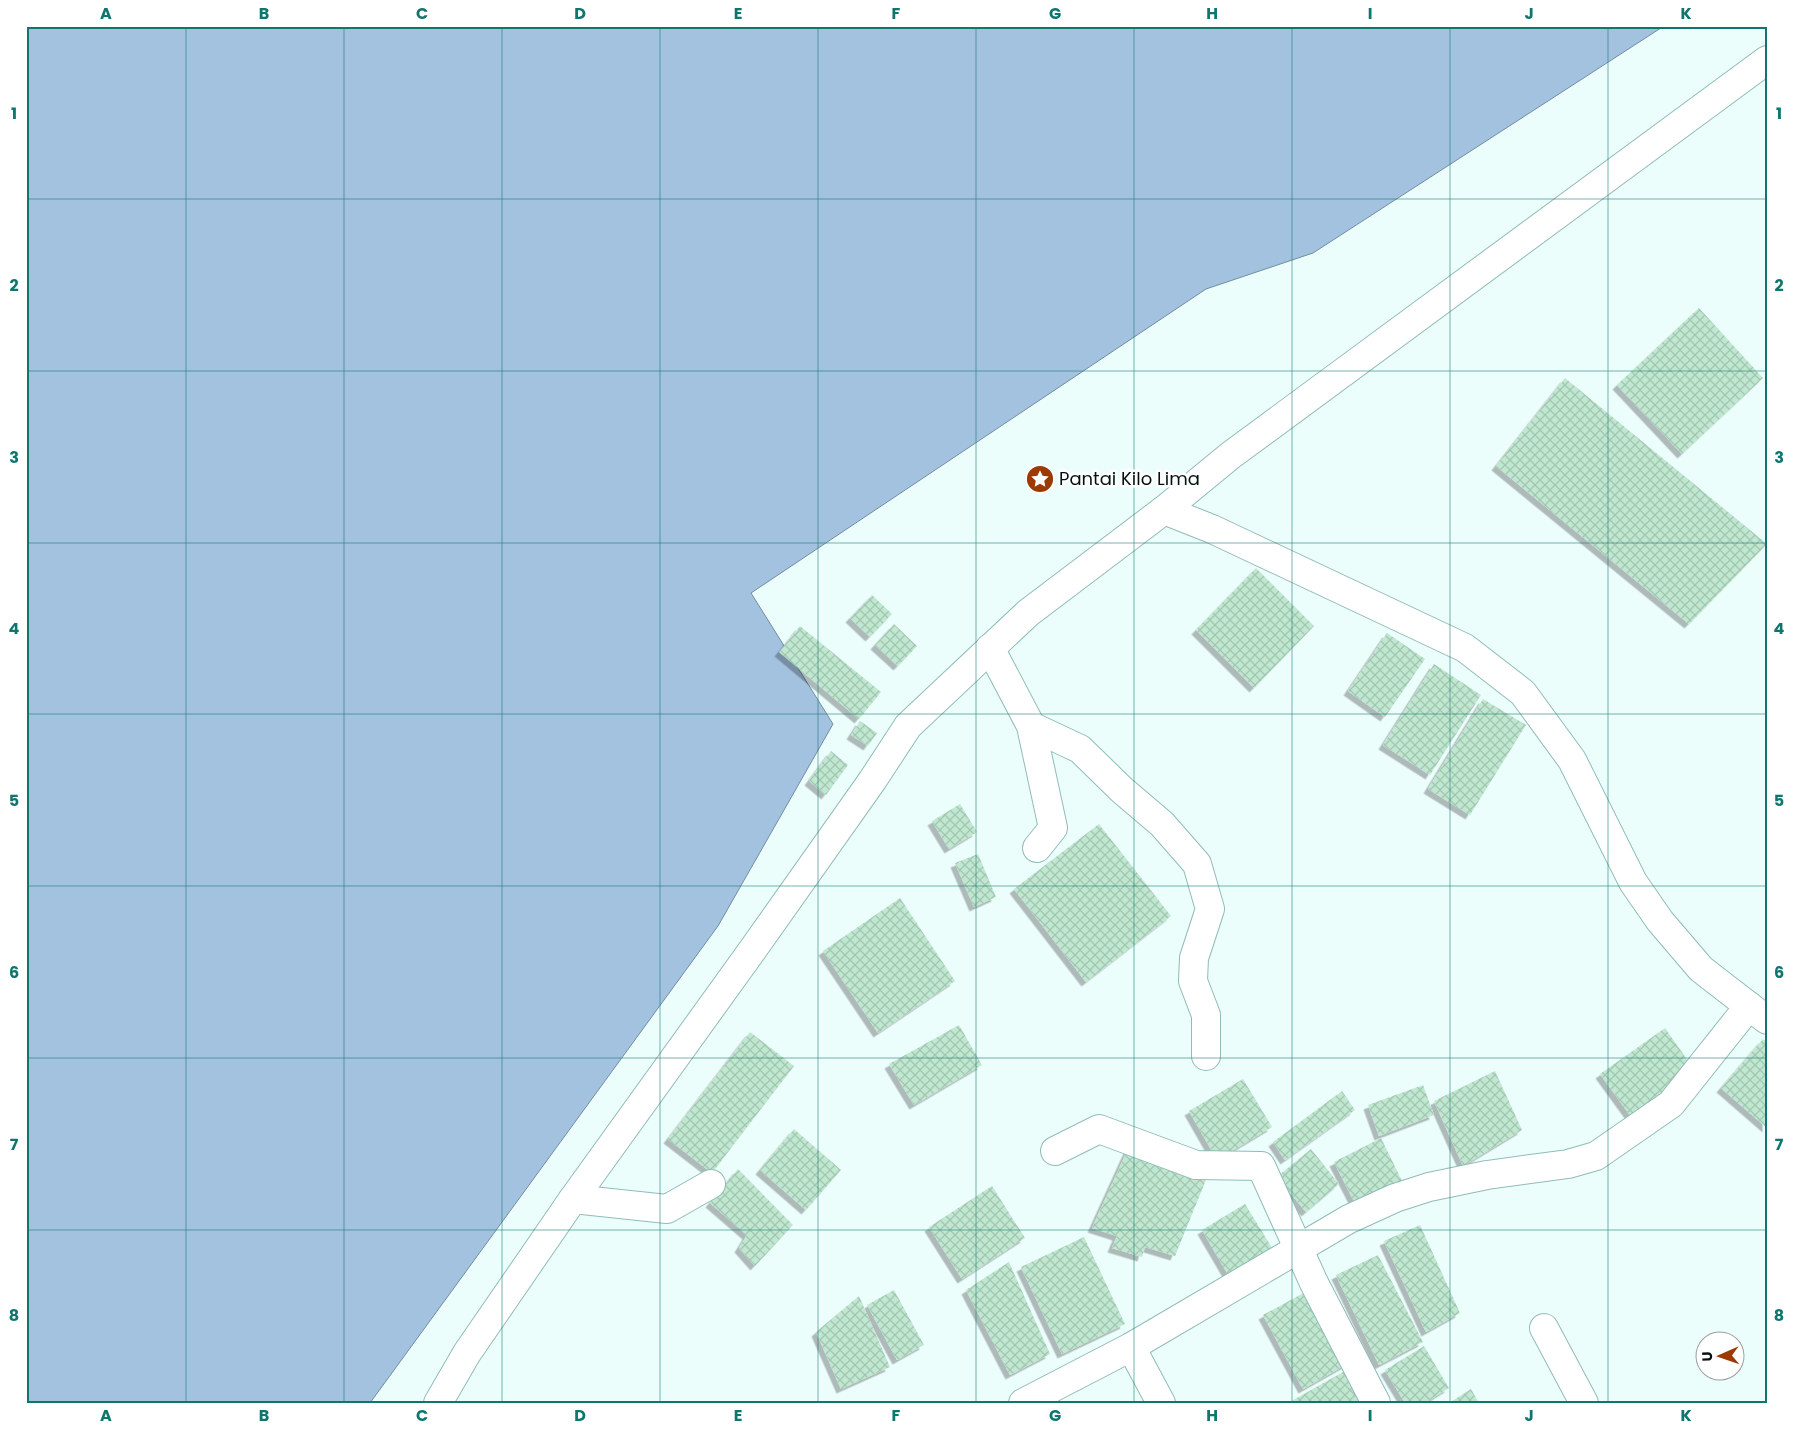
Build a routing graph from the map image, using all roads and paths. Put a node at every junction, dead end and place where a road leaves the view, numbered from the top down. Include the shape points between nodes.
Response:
1 (1767, 60) edge
2 (1164, 510) junction
3 (990, 648) junction
4 (1031, 726) junction
5 (1037, 848) dead end
6 (1758, 1013) edge
7 (1206, 1056) dead end
8 (1055, 1151) dead end
9 (711, 1184) dead end
10 (573, 1199) junction
11 (1300, 1250) junction
12 (1544, 1328) dead end
13 (1131, 1347) junction
14 (438, 1403) edge
15 (1023, 1403) edge
16 (1161, 1403) edge
17 (1376, 1403) edge
18 (1584, 1403) edge

1 - 2 main road via 1231,455
2 - 3 main road via 1028,613
2 - 6 main road via 1212,529 1466,648 1523,693 1572,760 1633,882 1660,921 1701,969
3 - 4 main road
3 - 10 main road via 908,726 757,944
4 - 5 main road via 1052,828
4 - 7 main road via 1080,748 1162,824 1197,864 1210,909 1194,958 1193,981 1206,1015
6 - 11 main road via 1672,1104 1596,1156 1568,1164 1429,1187 1394,1198 1349,1219
8 - 11 main road via 1099,1129 1196,1165 1261,1166
9 - 10 main road via 667,1209
10 - 14 main road via 467,1353
11 - 13 main road
11 - 17 main road
12 - 18 main road
13 - 15 main road
13 - 16 main road

